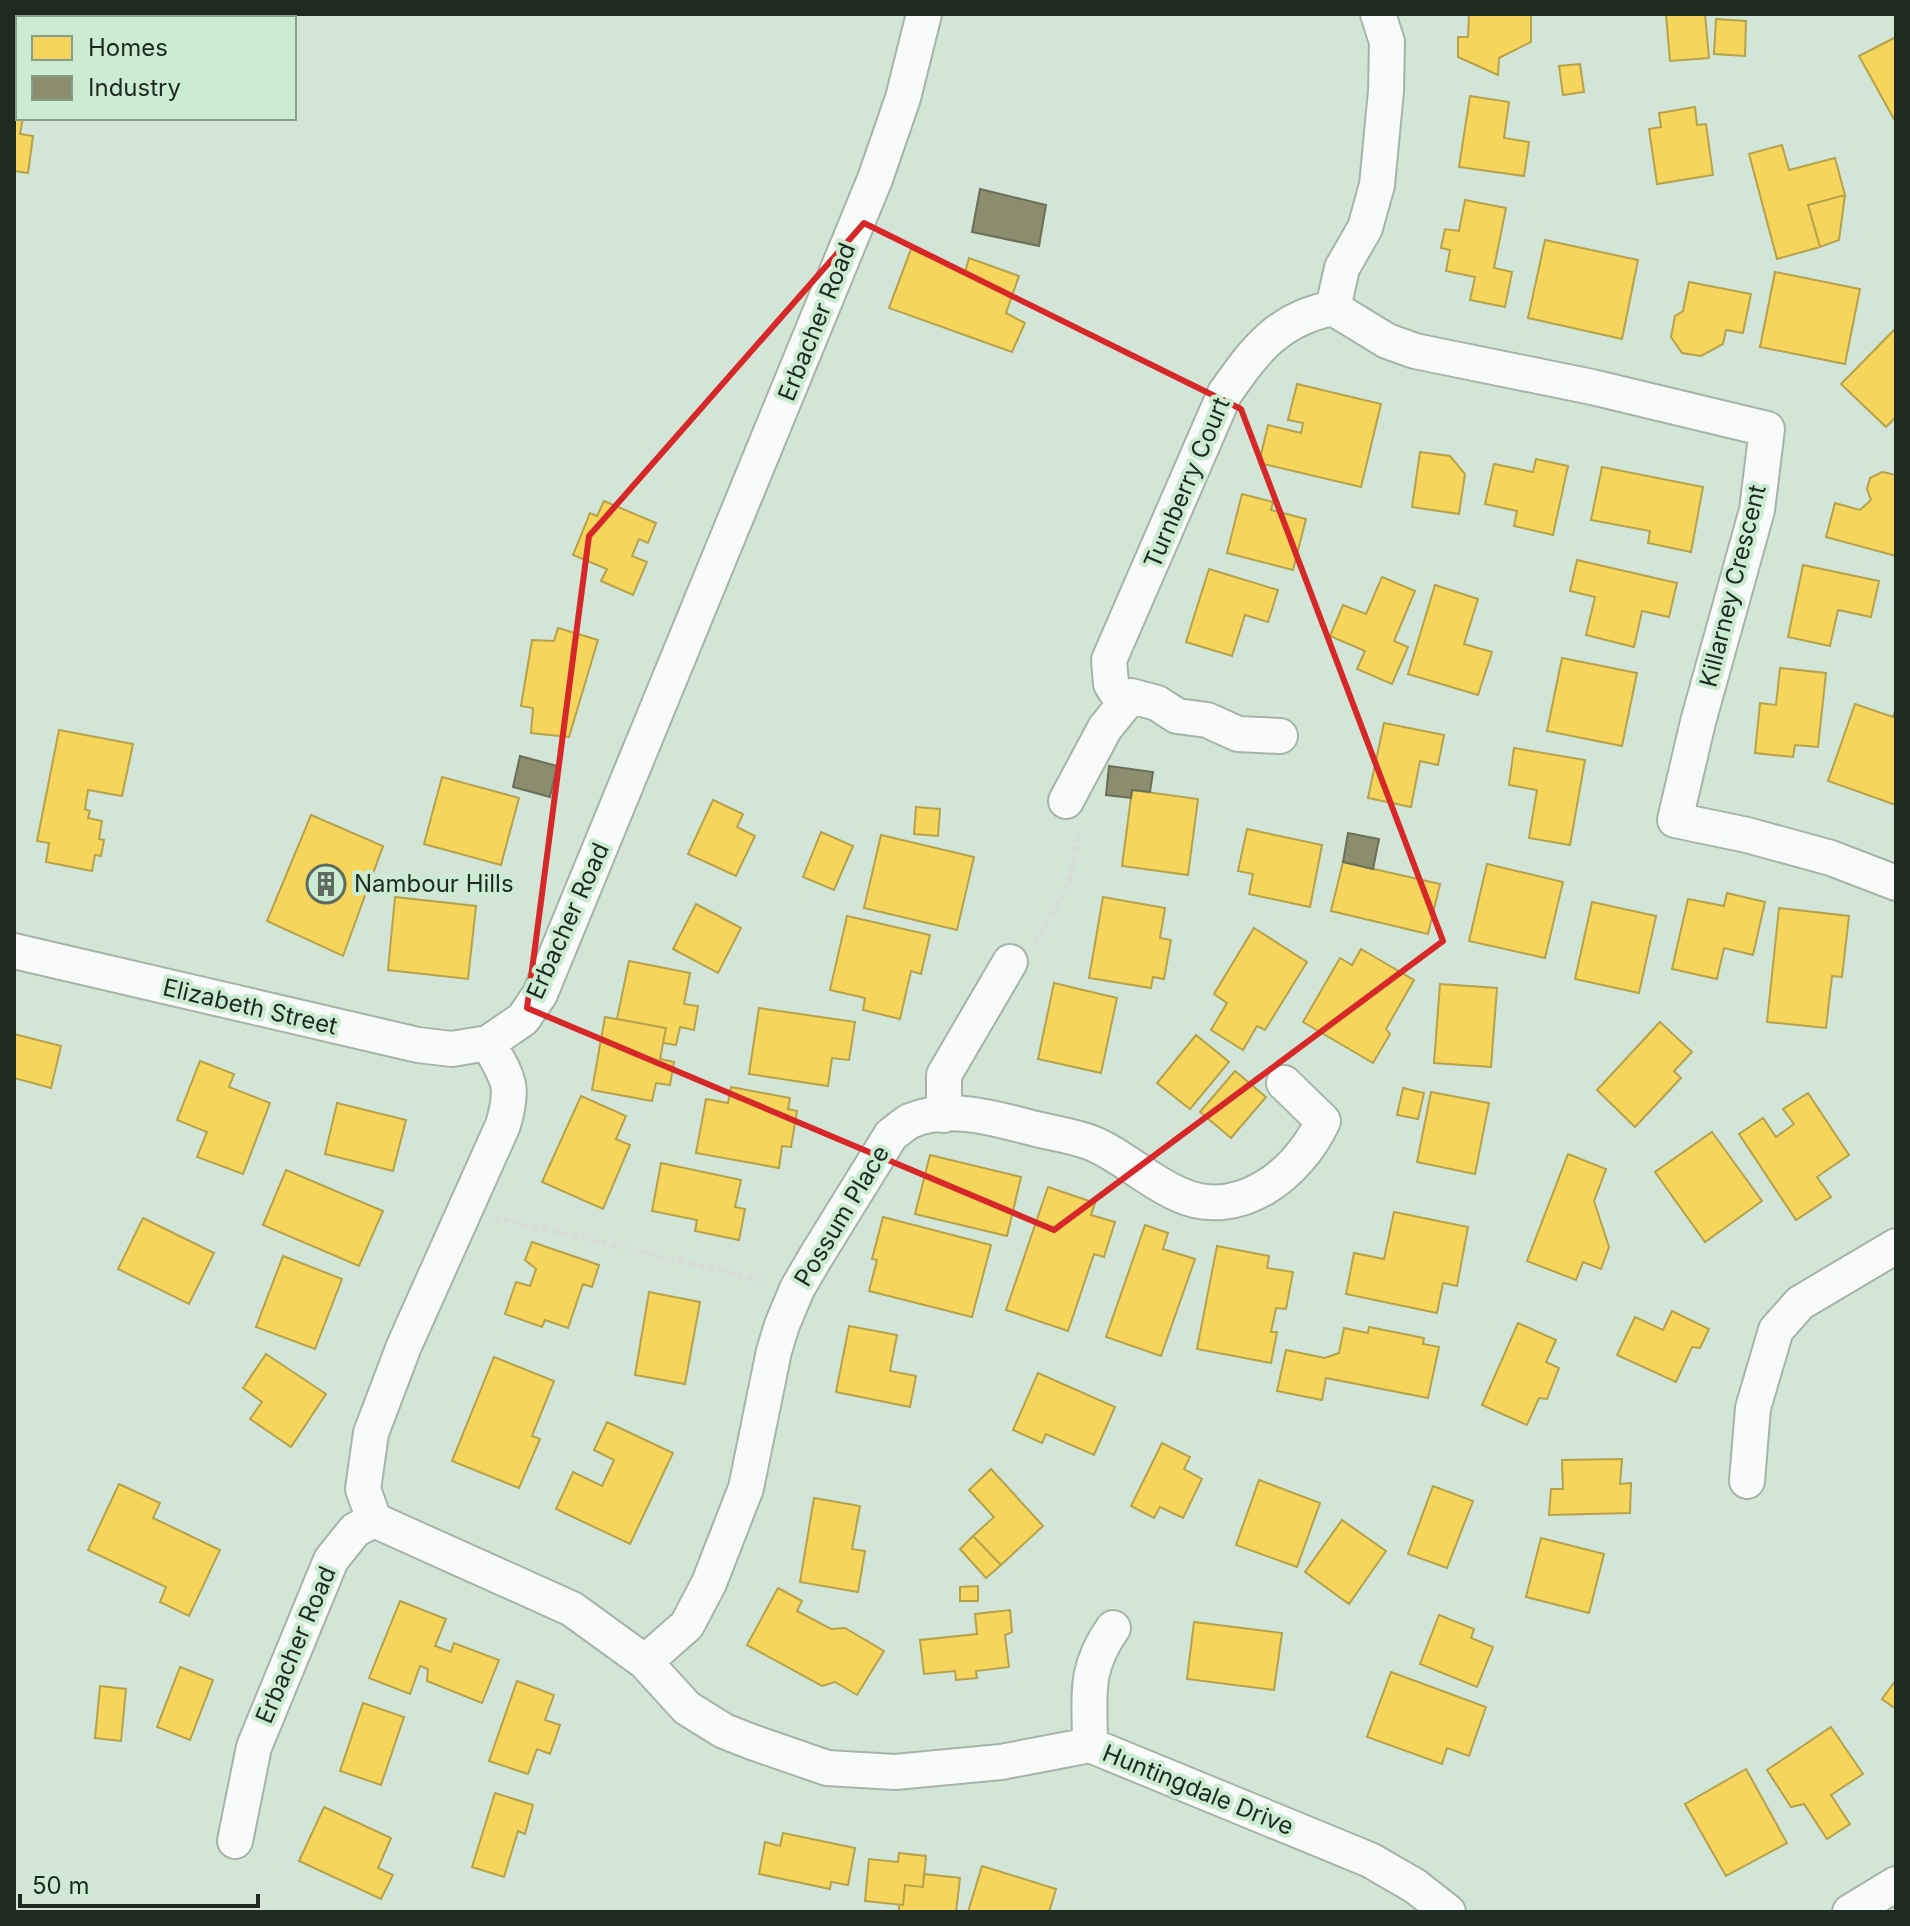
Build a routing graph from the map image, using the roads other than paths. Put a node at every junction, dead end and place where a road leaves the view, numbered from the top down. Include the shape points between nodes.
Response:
1 (924, 14) edge
2 (1378, 14) edge
3 (1333, 308) junction
4 (1123, 703) junction
5 (1280, 736) dead end
6 (1066, 801) dead end
7 (1896, 883) edge
8 (14, 951) edge
9 (1010, 962) dead end
10 (488, 1043) junction
11 (1284, 1083) dead end
12 (944, 1115) junction
13 (1896, 1246) edge
14 (1747, 1481) dead end
15 (374, 1520) junction
16 (1113, 1628) dead end
17 (645, 1662) junction
18 (1090, 1745) junction
19 (235, 1841) dead end
20 (1896, 1884) edge
21 (1448, 1912) edge
22 (1850, 1912) edge

1 - 10 street, Erbacher Road via 875,179 546,980 523,1019
2 - 3 street via 1387,42 1377,185 1365,228 1342,268
3 - 4 street, Turnberry Court via 1282,326 1225,393 1109,660 1111,684
3 - 7 street, Killarney Crescent via 1387,341 1415,351 1767,429 1757,510 1675,820 1831,858
4 - 5 street via 1131,696 1238,734
4 - 6 street
8 - 10 street, Elizabeth Street via 418,1045 452,1049
9 - 12 street via 944,1075
10 - 15 street via 507,1076 510,1099 371,1433 363,1489
11 - 12 street, Possum Place via 1323,1121 1311,1146 1265,1188 1223,1204 1176,1193 1089,1142 972,1114
12 - 17 street, Possum Place via 910,1121 891,1135 797,1289 774,1351 746,1488 709,1583 687,1625
13 - 14 street via 1800,1303 1776,1330 1753,1408
15 - 17 street, Huntingdale Drive via 572,1609
15 - 19 street, Erbacher Road via 355,1530 331,1560 254,1747
16 - 18 street via 1098,1649 1090,1674
17 - 18 street, Huntingdale Drive via 687,1708 724,1731 827,1768 945,1769
18 - 21 street, Huntingdale Drive via 1370,1860
20 - 22 street

